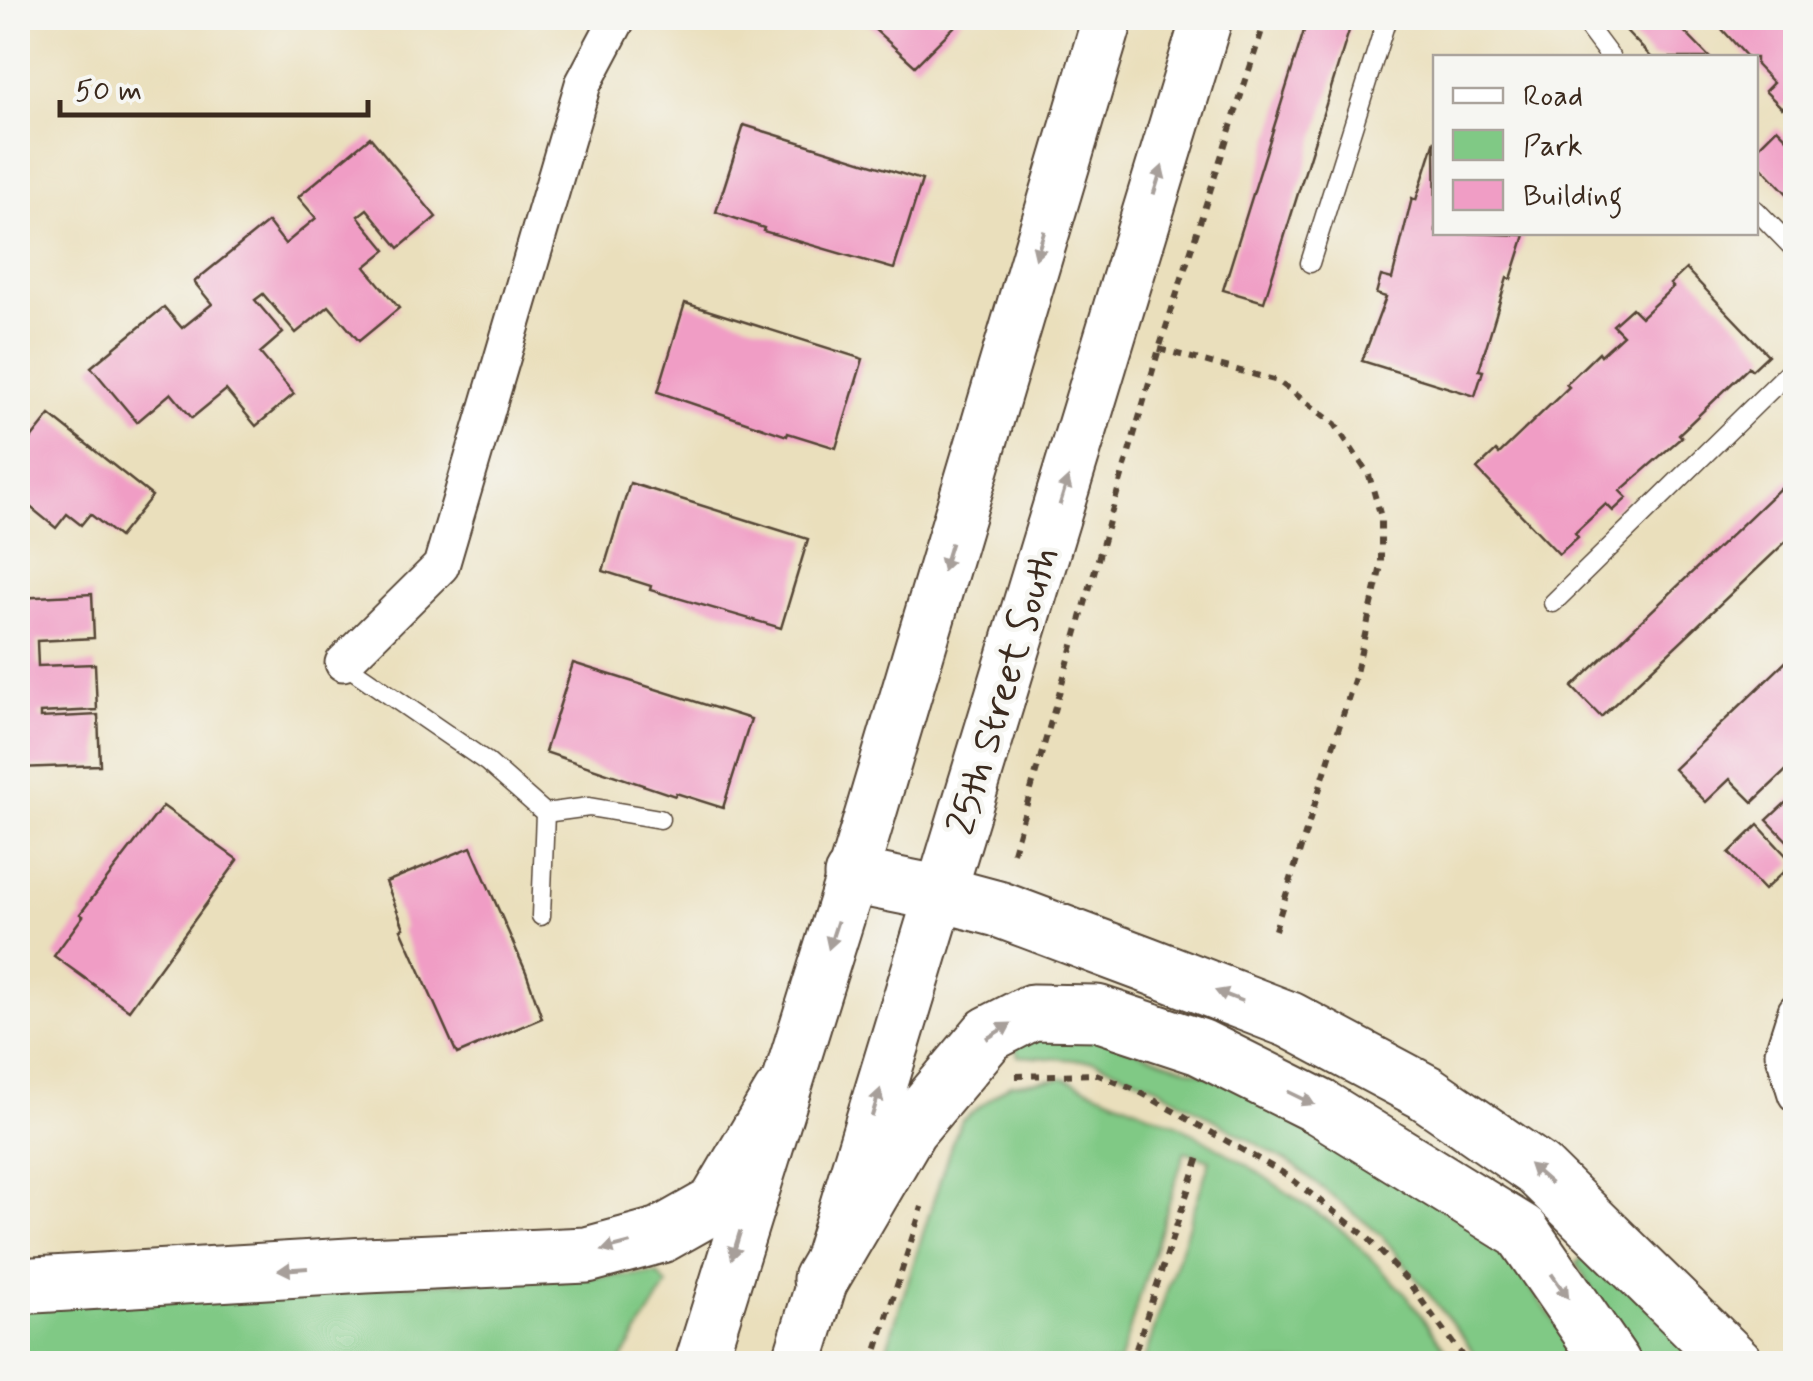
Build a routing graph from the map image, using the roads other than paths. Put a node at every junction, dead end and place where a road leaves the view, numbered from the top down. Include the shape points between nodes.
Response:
1 (618, 18) edge
2 (1108, 18) edge
3 (1207, 18) edge
4 (1388, 18) edge
5 (1581, 18) edge
6 (1609, 55) edge
7 (1758, 212) edge
8 (1796, 251) edge
9 (1310, 262) dead end
10 (1796, 365) edge
11 (1553, 603) dead end
12 (342, 663) joint
13 (545, 813) junction
14 (660, 819) dead end
15 (852, 876) junction
16 (942, 894) junction
17 (541, 916) dead end
18 (1796, 1010) edge
19 (782, 1094) junction
20 (1796, 1094) edge
21 (821, 1279) junction
22 (18, 1286) edge
23 (700, 1364) edge
24 (797, 1364) edge
25 (1613, 1364) edge
26 (1736, 1364) edge

1 - 12 street via 583,84 441,566
2 -> 15 main road
16 -> 3 main road, 25th Street South
4 - 9 lane
5 - 6 lane
7 - 8 lane
10 - 11 lane
12 - 13 lane via 487,762
13 - 14 lane via 590,808
13 - 17 lane
15 - 16 highway
15 -> 19 main road
21 -> 16 main road, 25th Street South
26 -> 16 highway via 1538,1170 1425,1092 1290,1020
18 - 20 street via 1783,1052
19 -> 22 highway via 716,1204 660,1236 587,1255
19 -> 23 main road
21 - 24 main road, 25th Street South
21 -> 25 highway via 910,1128 989,1034 1032,1012 1096,1013 1200,1047 1320,1107 1522,1232

